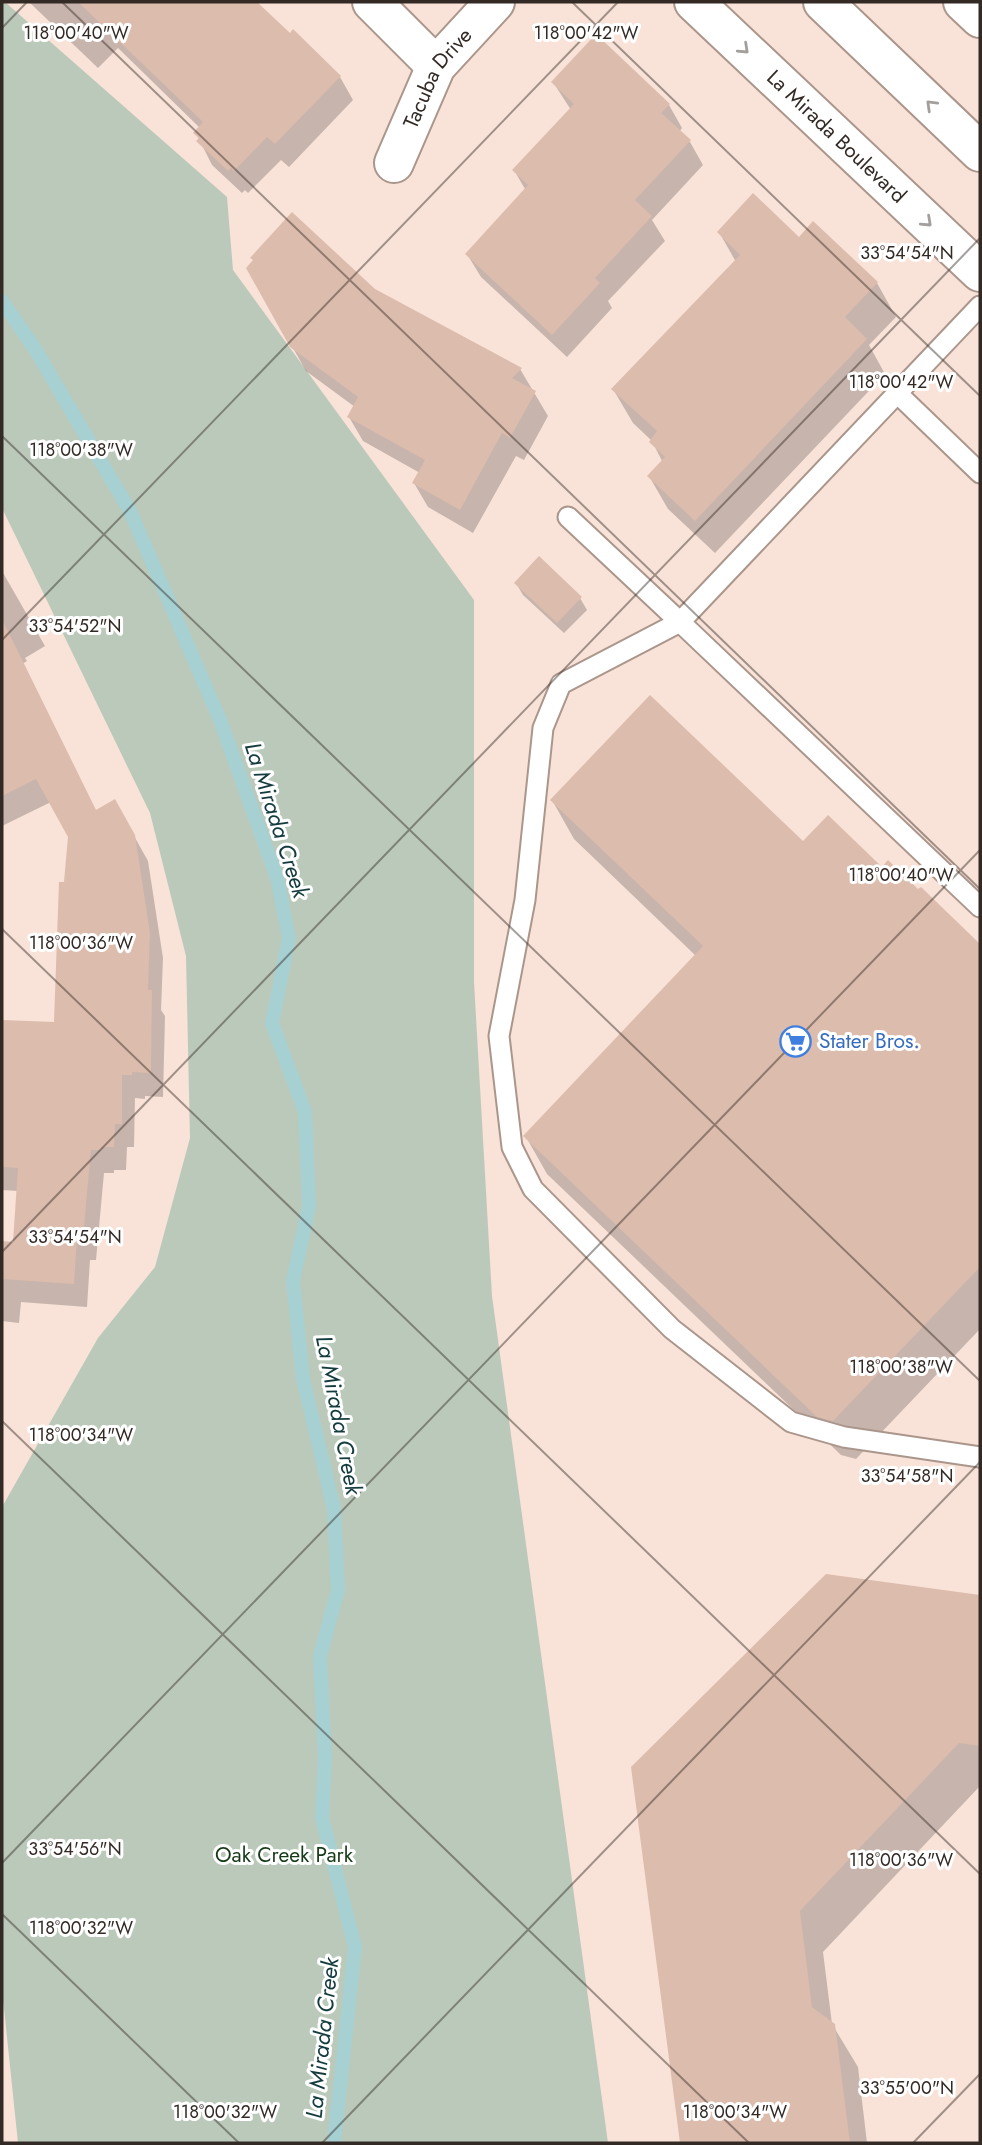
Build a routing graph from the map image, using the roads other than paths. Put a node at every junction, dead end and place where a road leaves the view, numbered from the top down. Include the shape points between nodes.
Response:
1 (372, 2) edge
2 (495, 2) edge
3 (694, 2) edge
4 (823, 2) edge
5 (963, 2) edge
6 (980, 18) edge
7 (436, 66) junction
8 (980, 152) edge
9 (394, 163) dead end
10 (980, 272) edge
11 (980, 306) edge
12 (898, 394) junction
13 (980, 473) edge
14 (568, 517) dead end
15 (680, 622) junction
16 (980, 907) edge
17 (980, 1457) edge

1 - 7 main road
2 - 7 main road, Tacuba Drive
3 -> 10 main road, La Mirada Boulevard
8 -> 4 main road
5 - 6 main road
7 - 9 main road, Tacuba Drive
11 - 12 lane
12 - 13 lane
12 - 15 lane
14 - 15 lane
15 - 16 lane
15 - 17 lane via 561,684 543,728 525,900 499,1036 512,1147 533,1189 672,1328 791,1422 844,1437

